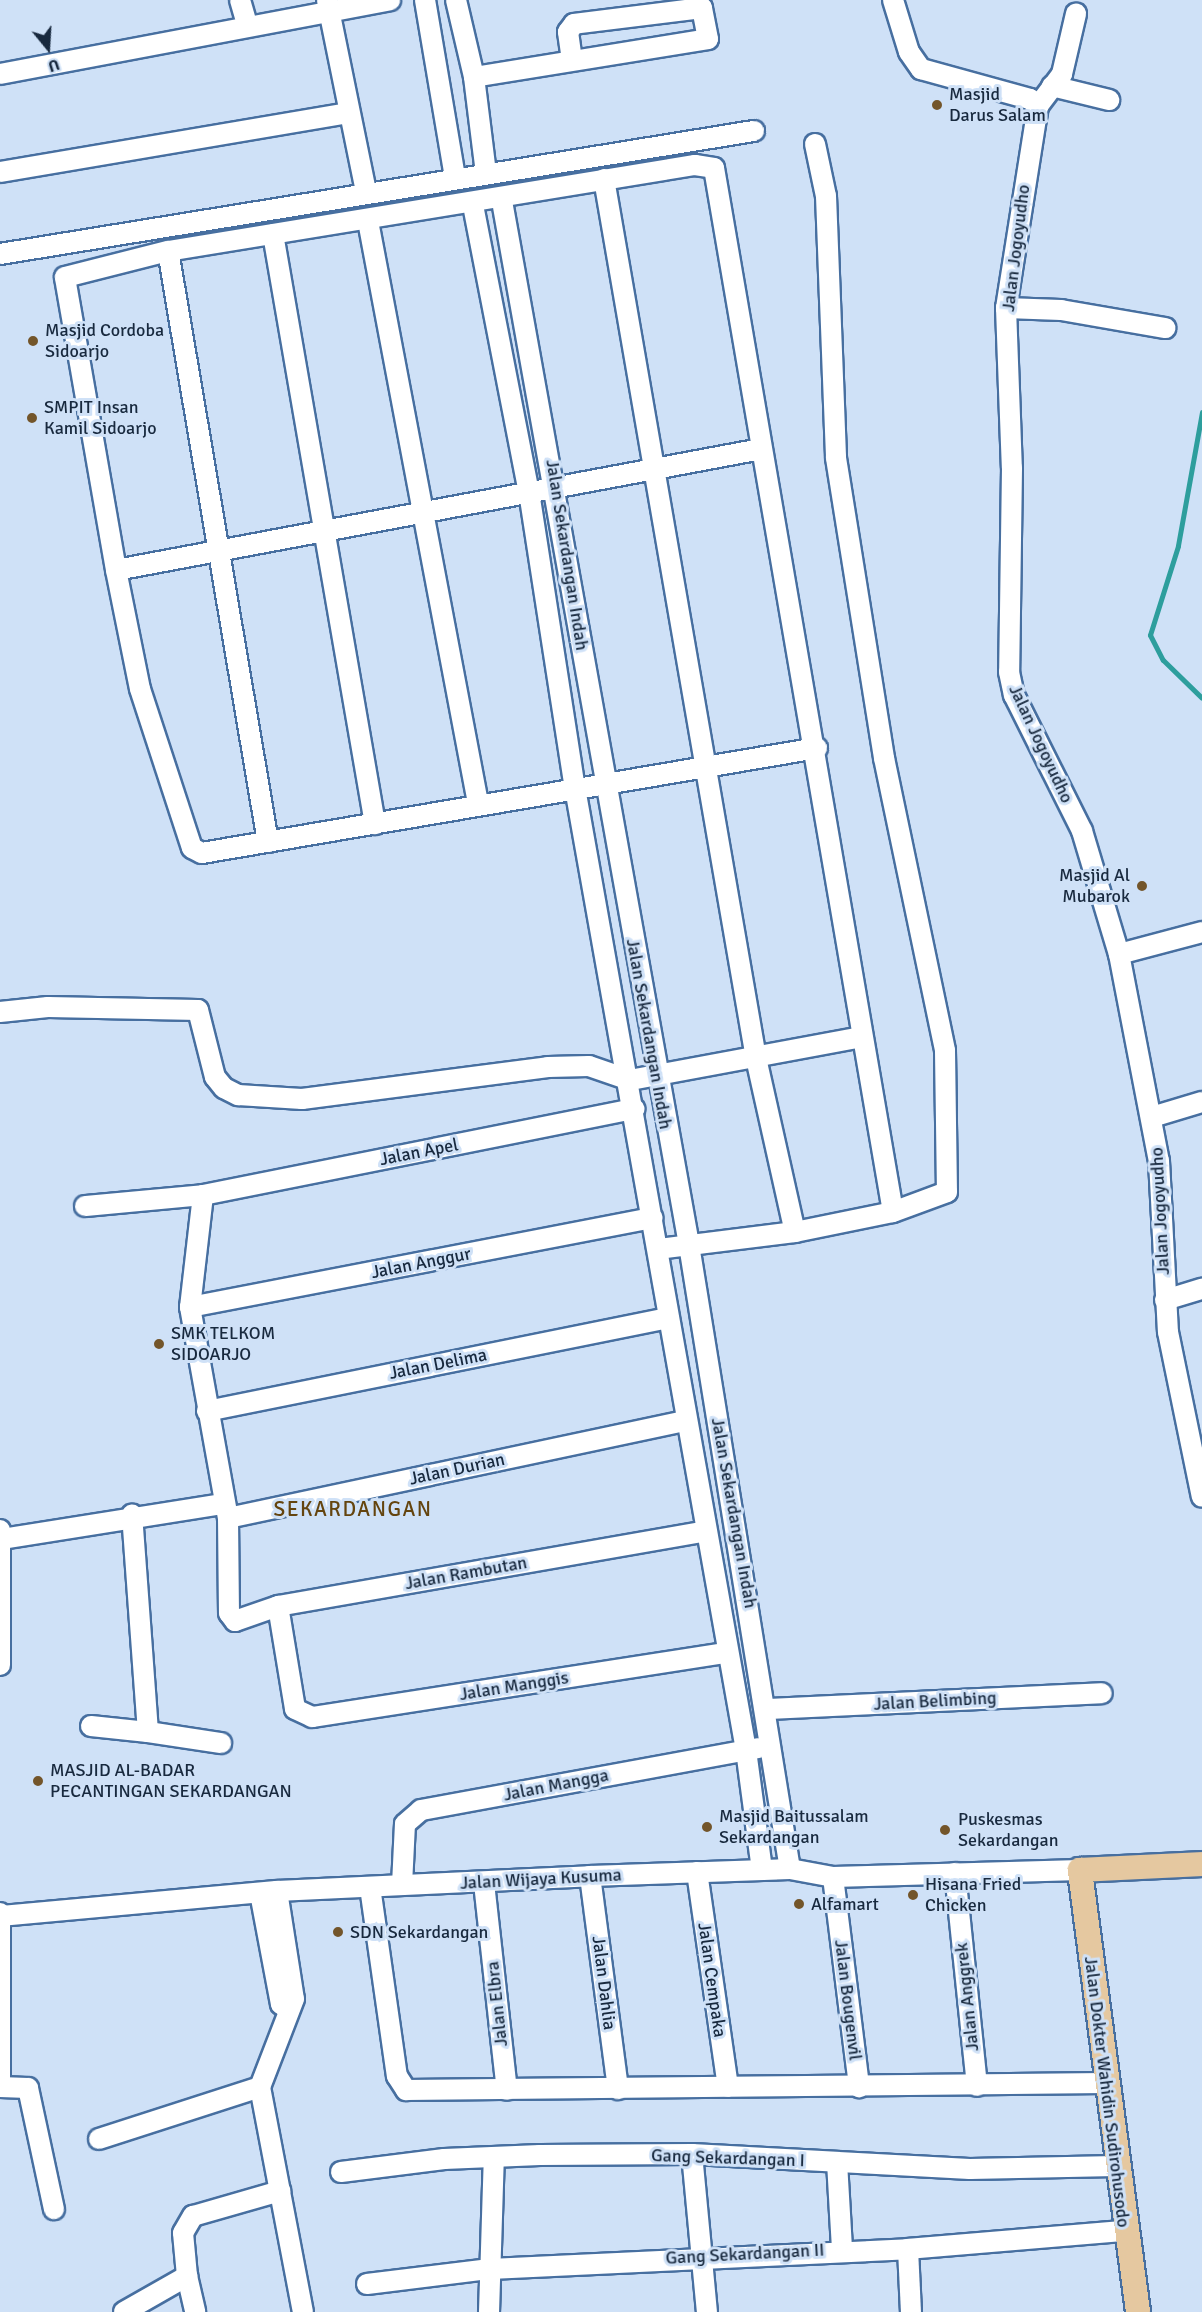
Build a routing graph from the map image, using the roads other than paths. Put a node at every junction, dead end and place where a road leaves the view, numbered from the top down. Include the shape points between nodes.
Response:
1 (240, 0) edge
2 (390, 0) edge
3 (425, 0) edge
4 (456, 0) edge
5 (893, 0) edge
6 (328, 6) edge
7 (1076, 14) dead end
8 (247, 25) junction
9 (572, 60) junction
10 (0, 74) edge
11 (474, 77) junction
12 (1052, 86) junction
13 (1109, 100) dead end
14 (1038, 106) junction
15 (348, 113) junction
16 (754, 131) dead end
17 (815, 144) dead end
18 (0, 172) edge
19 (486, 173) junction
20 (455, 177) junction
21 (604, 179) junction
22 (366, 191) junction
23 (502, 201) junction
24 (473, 205) junction
25 (368, 221) junction
26 (273, 234) junction
27 (168, 251) junction
28 (0, 254) edge
29 (1006, 308) junction
30 (1165, 328) dead end
31 (761, 449) junction
32 (657, 470) junction
33 (557, 488) junction
34 (529, 492) junction
35 (421, 512) junction
36 (324, 532) junction
37 (215, 552) junction
38 (116, 570) junction
39 (817, 748) junction
40 (709, 766) junction
41 (604, 781) junction
42 (575, 788) junction
43 (478, 803) junction
44 (375, 824) junction
45 (268, 842) junction
46 (1202, 932) edge
47 (1119, 954) junction
48 (0, 1012) edge
49 (862, 1037) junction
50 (756, 1058) junction
51 (656, 1076) junction
52 (630, 1080) junction
53 (1202, 1102) edge
54 (635, 1109) junction
55 (1152, 1117) junction
56 (203, 1195) junction
57 (85, 1206) dead end
58 (893, 1212) junction
59 (653, 1218) junction
60 (795, 1232) junction
61 (689, 1245) junction
62 (659, 1249) junction
63 (1202, 1289) edge
64 (1165, 1300) junction
65 (190, 1307) junction
66 (669, 1318) junction
67 (207, 1411) junction
68 (686, 1421) junction
69 (1202, 1497) edge
70 (731, 1501) junction
71 (702, 1507) junction
72 (226, 1511) junction
73 (132, 1515) junction
74 (706, 1531) junction
75 (1, 1534) edge
76 (278, 1606) junction
77 (727, 1653) junction
78 (0, 1665) edge
79 (1101, 1693) dead end
80 (768, 1709) junction
81 (91, 1726) dead end
82 (148, 1732) junction
83 (221, 1743) dead end
84 (772, 1745) junction
85 (746, 1750) junction
86 (1202, 1864) edge
87 (790, 1869) junction
88 (762, 1870) junction
89 (1080, 1870) junction
90 (697, 1872) junction
91 (955, 1873) junction
92 (591, 1876) junction
93 (833, 1877) junction
94 (484, 1883) junction
95 (402, 1885) junction
96 (370, 1887) junction
97 (269, 1892) junction
98 (1, 1915) edge
99 (1106, 2083) junction
100 (977, 2086) junction
101 (0, 2087) edge
102 (260, 2087) junction
103 (728, 2087) junction
104 (859, 2087) junction
105 (618, 2089) junction
106 (507, 2090) junction
107 (99, 2139) dead end
108 (693, 2154) junction
109 (494, 2157) junction
110 (837, 2162) junction
111 (1116, 2166) junction
112 (342, 2172) dead end
113 (280, 2191) junction
114 (54, 2210) dead end
115 (1124, 2231) junction
116 (842, 2248) junction
117 (908, 2249) junction
118 (700, 2256) junction
119 (490, 2269) junction
120 (187, 2276) junction
121 (366, 2284) dead end
122 (124, 2312) edge
123 (195, 2312) edge
124 (303, 2312) edge
125 (489, 2312) edge
126 (706, 2312) edge
127 (911, 2312) edge
128 (1138, 2312) edge

1 - 8 street
2 - 6 street
3 - 20 street
4 - 11 street
5 - 14 street via 909,52 921,69
6 - 8 street
6 - 15 street
7 - 12 street via 1070,51
8 - 10 street
9 - 9 street via 568,32 574,24 702,8 708,39
9 - 11 street
11 - 19 street
12 - 13 street
12 - 14 street
14 - 29 street, Jalan Jogoyudho
15 - 18 street
15 - 22 street
16 - 19 street
17 - 58 street via 826,196 836,458 884,758 945,1051 947,1192
19 - 20 street
20 - 22 street
21 - 23 street
21 - 31 street via 695,165 714,168
21 - 32 street
22 - 28 street
23 - 24 street
23 - 33 street, Jalan Sekardangan Indah
24 - 25 street
24 - 34 street, Jalan Sekardangan Indah
25 - 26 street
25 - 35 street
26 - 27 street
26 - 36 street
27 - 37 street
27 - 38 street via 65,277
29 - 30 street via 1061,310
29 - 47 street, Jalan Jogoyudho via 1012,468 1009,672 1014,695 1082,831
31 - 32 street
31 - 39 street
32 - 33 street
32 - 40 street
33 - 34 street
33 - 41 street, Jalan Sekardangan Indah
34 - 35 street
34 - 42 street, Jalan Sekardangan Indah
35 - 36 street
35 - 43 street
36 - 37 street
36 - 44 street
37 - 38 street
37 - 45 street
38 - 45 street via 140,689 192,848 202,853
39 - 40 street
39 - 49 street
40 - 41 street
40 - 50 street
41 - 42 street
41 - 51 street, Jalan Sekardangan Indah
42 - 43 street
42 - 52 street, Jalan Sekardangan Indah
43 - 44 street
44 - 45 street
46 - 47 street
47 - 55 street, Jalan Jogoyudho
48 - 52 street via 48,1007 198,1010 215,1077 238,1095 302,1099 548,1067 589,1066
49 - 50 street
49 - 58 street
50 - 51 street
50 - 60 street
51 - 52 street
51 - 61 street, Jalan Sekardangan Indah
52 - 54 street, Jalan Sekardangan Indah
53 - 55 street
54 - 56 street, Jalan Apel
54 - 59 street, Jalan Sekardangan Indah
55 - 64 street, Jalan Jogoyudho
56 - 57 street, Jalan Apel
56 - 65 street
58 - 60 street
59 - 62 street, Jalan Sekardangan Indah
59 - 65 street, Jalan Anggur
60 - 61 street
61 - 62 street
61 - 70 street, Jalan Sekardangan Indah
62 - 66 street, Jalan Sekardangan Indah
63 - 64 street
64 - 69 street, Jalan Jogoyudho
65 - 67 street
66 - 67 street, Jalan Delima
66 - 68 street, Jalan Sekardangan Indah
67 - 72 street
68 - 71 street, Jalan Sekardangan Indah
68 - 72 street, Jalan Durian
70 - 71 street
70 - 80 street, Jalan Sekardangan Indah
71 - 74 street, Jalan Sekardangan Indah
72 - 73 street, Jalan Durian
72 - 76 street, Jalan Rambutan via 230,1618 235,1621
73 - 75 street, Jalan Durian
73 - 82 street
74 - 76 street, Jalan Rambutan
74 - 77 street, Jalan Sekardangan Indah
75 - 78 street
76 - 77 street, Jalan Manggis via 295,1708 301,1716
77 - 85 street, Jalan Sekardangan Indah
79 - 80 street, Jalan Belimbing
80 - 84 street, Jalan Sekardangan Indah
81 - 82 street
82 - 83 street
84 - 85 street, Jalan Mangga
84 - 87 street, Jalan Sekardangan Indah
85 - 88 street, Jalan Sekardangan Indah
85 - 95 street, Jalan Mangga via 421,1810 405,1824
86 - 89 main road
87 - 88 street, Jalan Wijaya Kusuma
87 - 93 street, Jalan Wijaya Kusuma
88 - 90 street, Jalan Wijaya Kusuma
89 - 91 street, Jalan Wijaya Kusuma
89 - 99 main road, Jalan Dokter Wahidin Sudirohusodo
90 - 92 street, Jalan Wijaya Kusuma
90 - 103 street, Jalan Cempaka
91 - 93 street, Jalan Wijaya Kusuma
91 - 100 street, Jalan Anggrek
92 - 94 street, Jalan Wijaya Kusuma
92 - 105 street, Jalan Dahlia
93 - 104 street, Jalan Bougenvil
94 - 95 street, Jalan Wijaya Kusuma
94 - 106 street, Jalan Elbra
95 - 96 street, Jalan Wijaya Kusuma
96 - 97 street, Jalan Wijaya Kusuma
96 - 106 street via 397,2076 406,2090
97 - 98 street, Jalan Wijaya Kusuma
97 - 102 street via 294,1999
98 - 101 street
99 - 100 street
99 - 111 main road, Jalan Dokter Wahidin Sudirohusodo
100 - 104 street
101 - 114 street via 28,2088
102 - 107 street
102 - 113 street
103 - 104 street
103 - 105 street
105 - 106 street
108 - 109 street, Gang Sekardangan I
108 - 110 street, Gang Sekardangan I
108 - 118 street
109 - 112 street, Gang Sekardangan I
109 - 119 street
110 - 111 street, Gang Sekardangan I via 970,2169
110 - 116 street
111 - 115 main road, Jalan Dokter Wahidin Sudirohusodo
113 - 120 street via 193,2216 183,2233
113 - 124 street
115 - 117 street, Gang Sekardangan II
115 - 128 main road, Jalan Dokter Wahidin Sudirohusodo
116 - 117 street, Gang Sekardangan II
116 - 118 street, Gang Sekardangan II
117 - 127 street
118 - 119 street, Gang Sekardangan II
118 - 126 street
119 - 121 street, Gang Sekardangan II
119 - 125 street
120 - 122 street
120 - 123 street

